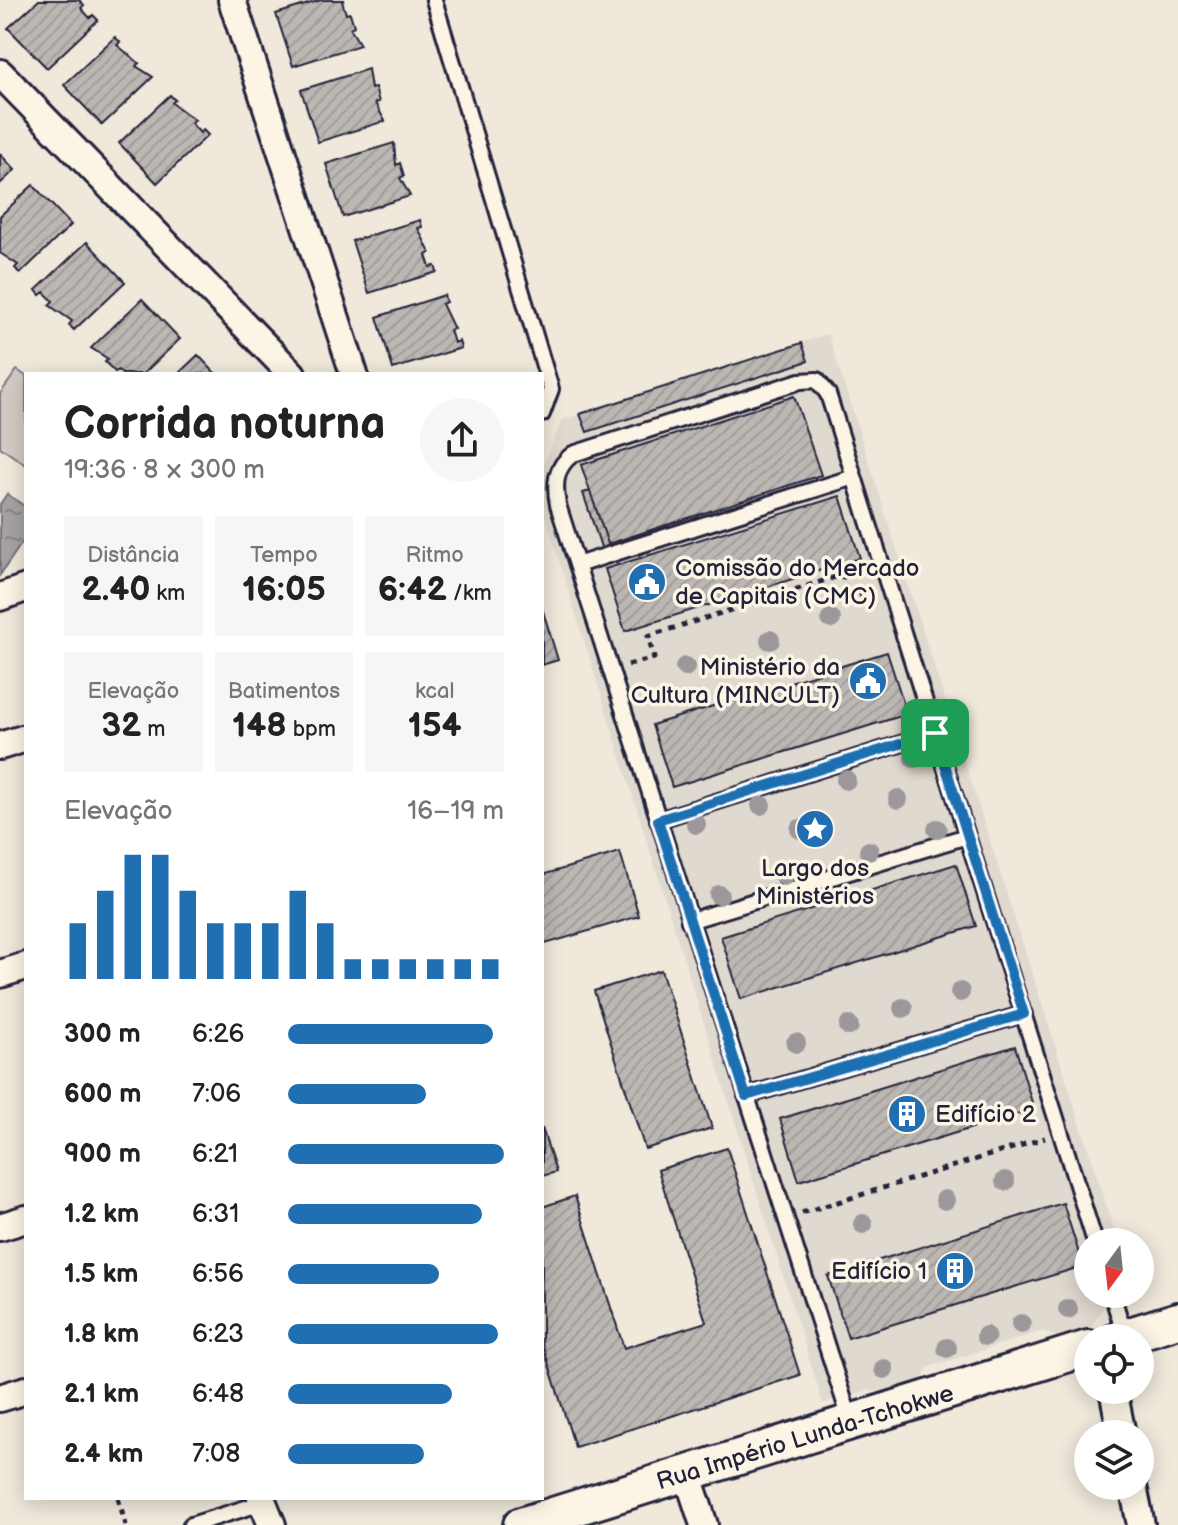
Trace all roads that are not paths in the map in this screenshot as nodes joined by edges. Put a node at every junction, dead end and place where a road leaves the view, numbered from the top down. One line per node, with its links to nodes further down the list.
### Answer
1 (232, 0): 4 (street)
2 (434, 0): 8 (lane)
3 (0, 73): 5 (street)
4 (344, 344): 6 (street); 7 (street)
5 (290, 372)
6 (342, 372)
7 (353, 372)
8 (544, 408)
9 (854, 477): 10 (lane); 10 (lane); 13 (lane)
10 (577, 565): 14 (lane)
11 (24, 589): 12 (street)
12 (0, 597)
13 (935, 733): 14 (lane); 15 (lane)
14 (658, 820): 16 (lane)
15 (967, 836): 16 (lane); 19 (lane)
16 (689, 921): 20 (lane)
17 (24, 967): 18 (street)
18 (0, 974)
19 (1024, 1014): 20 (lane); 23 (lane)
20 (746, 1096): 29 (lane)
21 (24, 1220): 22 (street)
22 (0, 1227)
23 (1091, 1228)
24 (1178, 1320): 25 (street)
25 (1154, 1327)
26 (1074, 1352): 29 (street, Rua Império Lunda-Tchokwe)
27 (24, 1391): 28 (street)
28 (0, 1398)
29 (851, 1422): 30 (street, Rua Império Lunda-Tchokwe)
30 (687, 1473): 33 (street, Rua Império Lunda-Tchokwe); 35 (street)
31 (1136, 1500): 36 (street)
32 (265, 1509): 34 (lane)
33 (538, 1516)
34 (191, 1525)
35 (704, 1525)
36 (1141, 1525)

